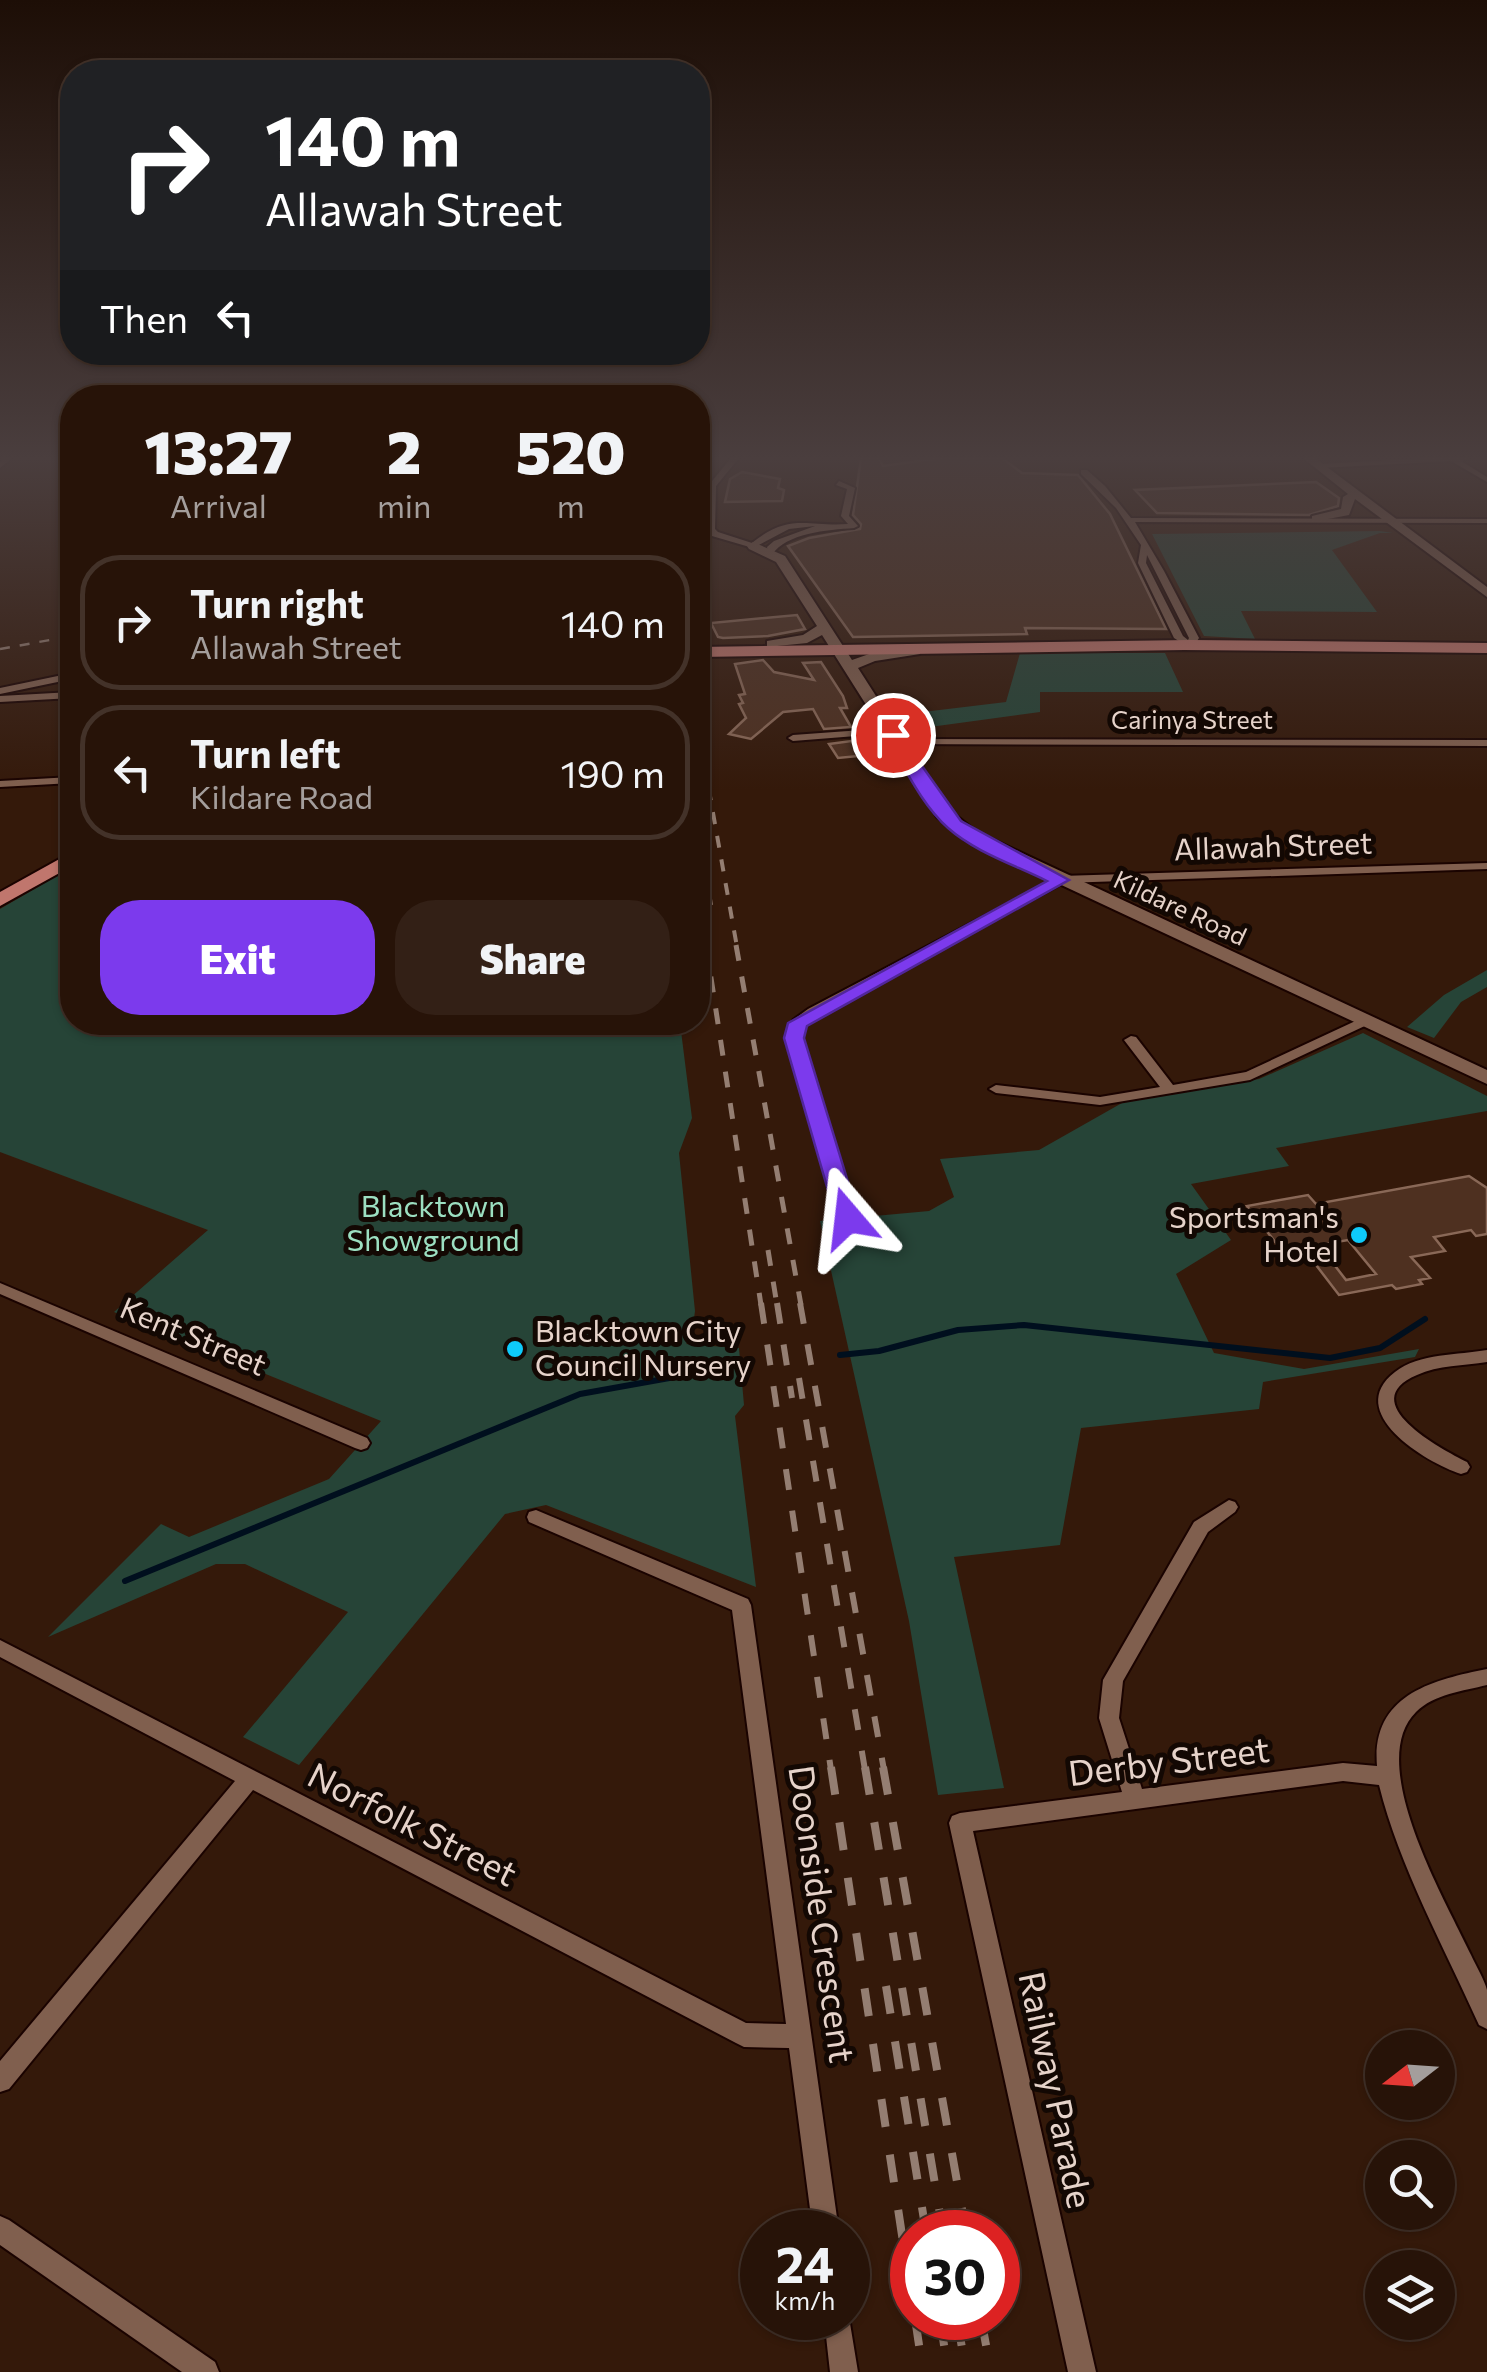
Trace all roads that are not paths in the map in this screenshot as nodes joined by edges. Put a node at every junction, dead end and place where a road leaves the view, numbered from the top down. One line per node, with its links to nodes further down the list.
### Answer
1 (787, 569): 6 (street, Kildare Road)
2 (1145, 569): 7 (street)
3 (1159, 569): 11 (street)
4 (1457, 569): 5 (street)
5 (1483, 587)
6 (825, 627): 10 (street); 14 (street, Kildare Road)
7 (1175, 631): 8 (main road); 11 (street)
8 (1128, 642): 11 (main road); 14 (main road)
9 (710, 644): 10 (main road)
10 (772, 644): 14 (main road)
11 (1190, 645): 12 (main road); 14 (main road)
12 (1487, 648)
13 (710, 652): 14 (main road)
14 (842, 654): 21 (street, Kildare Road)
15 (60, 678): 16 (street)
16 (43, 682): 17 (street); 19 (street)
17 (0, 690)
18 (60, 696): 19 (street)
19 (48, 697): 20 (street)
20 (0, 699)
21 (894, 736): 22 (street, Carinya Street); 23 (street, Carinya Street); 29 (street, Kildare Road)
22 (793, 738)
23 (1487, 743)
24 (60, 781): 25 (street)
25 (0, 784)
26 (60, 851): 30 (main road)
27 (60, 865): 31 (main road)
28 (1487, 866): 29 (street, Allawah Street)
29 (1060, 880): 32 (street, Kildare Road); 37 (street, Allawah Street)
30 (0, 886)
31 (0, 900)
32 (1364, 1021): 34 (street, Kildare Road); 35 (street)
33 (1132, 1040): 35 (street)
34 (1487, 1078)
35 (1168, 1088): 36 (street)
36 (996, 1089)
37 (848, 1218)
38 (0, 1288): 40 (street, Kent Street)
39 (1487, 1356): 41 (street)
40 (361, 1443)
41 (1461, 1467)
42 (1228, 1507): 48 (street)
43 (536, 1517): 51 (street, Doonside Crescent)
44 (0, 1648): 47 (street, Norfolk Street)
45 (1487, 1676): 46 (street)
46 (1386, 1776): 48 (street, Derby Street); 50 (street)
47 (250, 1778): 51 (street, Norfolk Street); 52 (street)
48 (1135, 1799): 49 (street, Derby Street)
49 (960, 1822): 58 (street, Railway Parade)
50 (1487, 2017)
51 (800, 2036): 53 (street, Doonside Crescent)
52 (0, 2080)
53 (823, 2210)
54 (0, 2229): 56 (street)
55 (840, 2340): 57 (street)
56 (204, 2372)
57 (844, 2372)
58 (1082, 2372)

